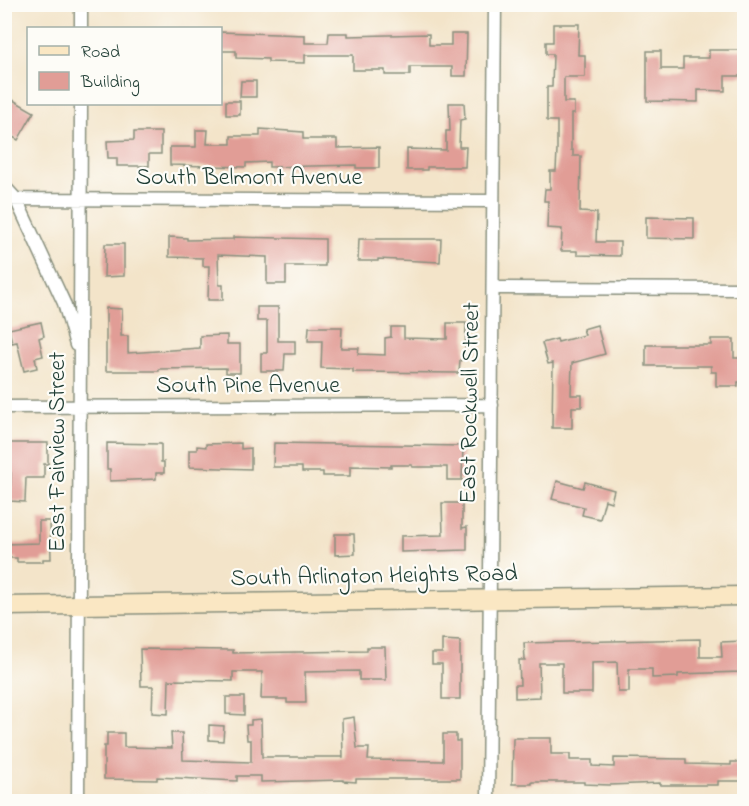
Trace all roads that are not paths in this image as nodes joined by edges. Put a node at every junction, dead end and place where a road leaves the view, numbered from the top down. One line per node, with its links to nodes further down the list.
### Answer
1 (81, 4): 3 (street)
2 (495, 4): 8 (street, East Rockwell Street)
3 (81, 27)
4 (81, 105): 6 (street, East Fairview Street)
5 (4, 186): 7 (street)
6 (80, 198): 7 (street, South Belmont Avenue); 8 (street, South Belmont Avenue); 11 (street, East Fairview Street)
7 (10, 199): 11 (street)
8 (493, 201): 9 (street, East Rockwell Street)
9 (493, 288): 10 (street); 12 (street, East Rockwell Street)
10 (744, 289)
11 (80, 360): 14 (street, East Fairview Street)
12 (492, 405): 14 (street, South Pine Avenue); 16 (street, East Rockwell Street)
13 (4, 407): 14 (street, South Pine Avenue)
14 (80, 407): 17 (street, East Fairview Street)
15 (744, 596): 16 (main road, South Arlington Heights Road)
16 (490, 599): 17 (main road, South Arlington Heights Road); 20 (street, East Rockwell Street)
17 (79, 605): 18 (main road, South Arlington Heights Road); 19 (street, East Fairview Street)
18 (4, 606)
19 (78, 801)
20 (488, 801)

